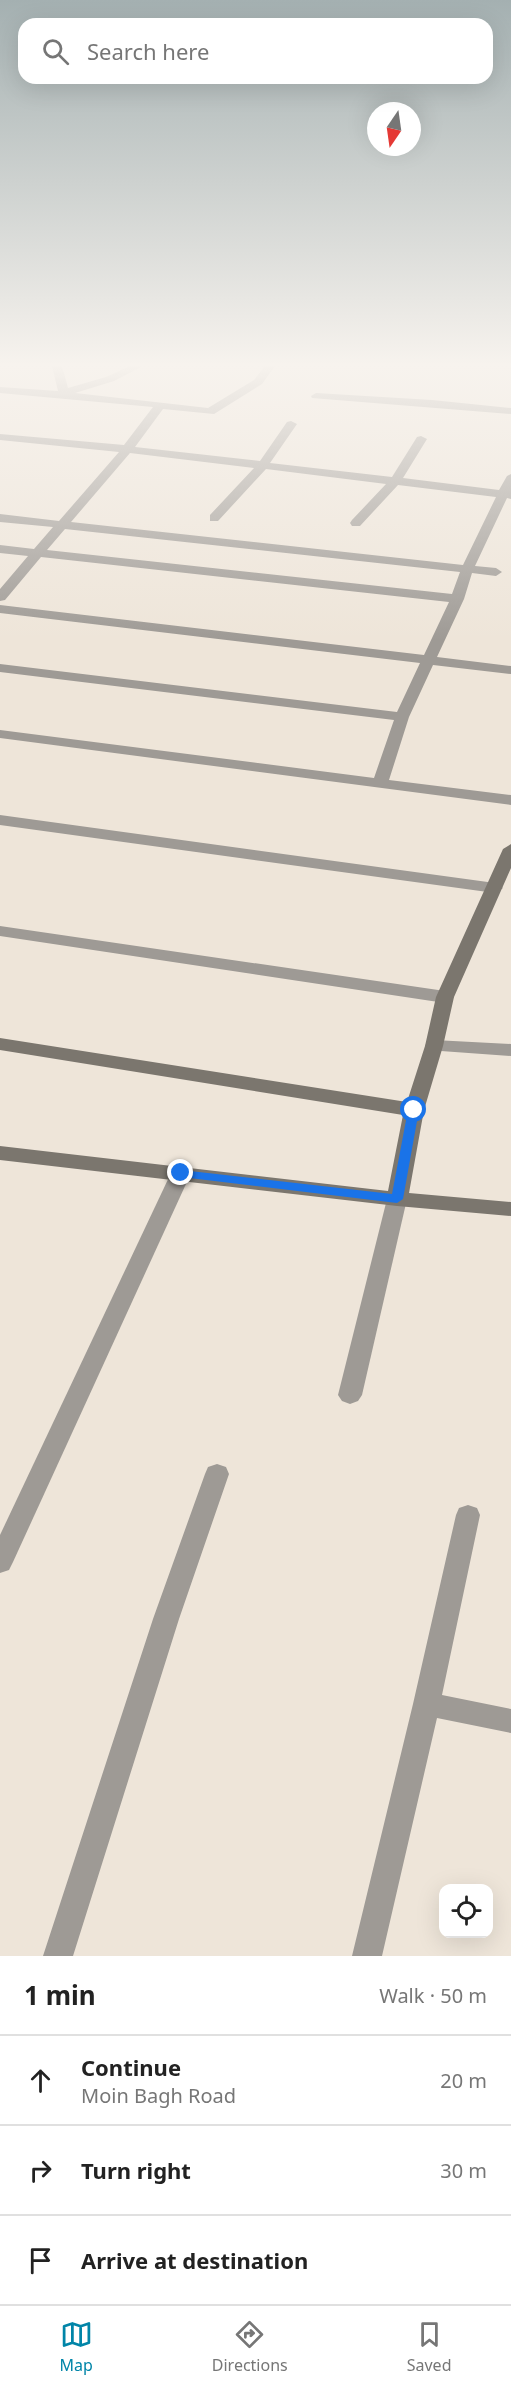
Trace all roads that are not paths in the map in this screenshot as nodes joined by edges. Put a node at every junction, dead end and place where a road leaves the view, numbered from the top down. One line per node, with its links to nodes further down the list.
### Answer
1 (120, 457): 12 (street)
2 (197, 457): 5 (street)
3 (268, 457): 5 (street)
4 (410, 457): 7 (street)
5 (263, 465): 7 (street); 10 (street)
6 (511, 478): 8 (street)
7 (396, 480): 8 (street); 11 (street)
8 (507, 494): 15 (street)
9 (0, 518): 12 (street)
10 (214, 518)
11 (356, 523)
12 (61, 525): 14 (street); 15 (street)
13 (0, 549): 14 (street)
14 (37, 553): 17 (street); 18 (street)
15 (467, 569): 16 (street); 18 (street)
16 (496, 572)
17 (0, 597)
18 (457, 599): 20 (street)
19 (0, 609): 20 (street)
20 (427, 660): 22 (street); 23 (street)
21 (0, 668): 23 (street)
22 (511, 670)
23 (402, 717): 25 (street)
24 (0, 734): 25 (street)
25 (381, 782): 26 (street)
26 (511, 800)
27 (0, 820): 29 (street)
28 (511, 849): 29 (street)
29 (495, 888): 31 (street)
30 (0, 931): 31 (street)
31 (445, 997): 33 (street)
32 (0, 1044): 35 (street)
33 (434, 1046): 34 (street); 35 (street)
34 (511, 1050)
35 (414, 1110): 38 (street)
36 (0, 1153): 37 (street)
37 (181, 1173): 38 (street); 43 (street)
38 (397, 1199): 39 (street); 40 (street)
39 (511, 1209)
40 (350, 1395)
41 (217, 1474): 46 (street)
42 (468, 1515): 44 (street)
43 (0, 1562)
44 (427, 1704): 45 (street); 47 (street)
45 (511, 1720)
46 (58, 1956)
47 (367, 1956)

